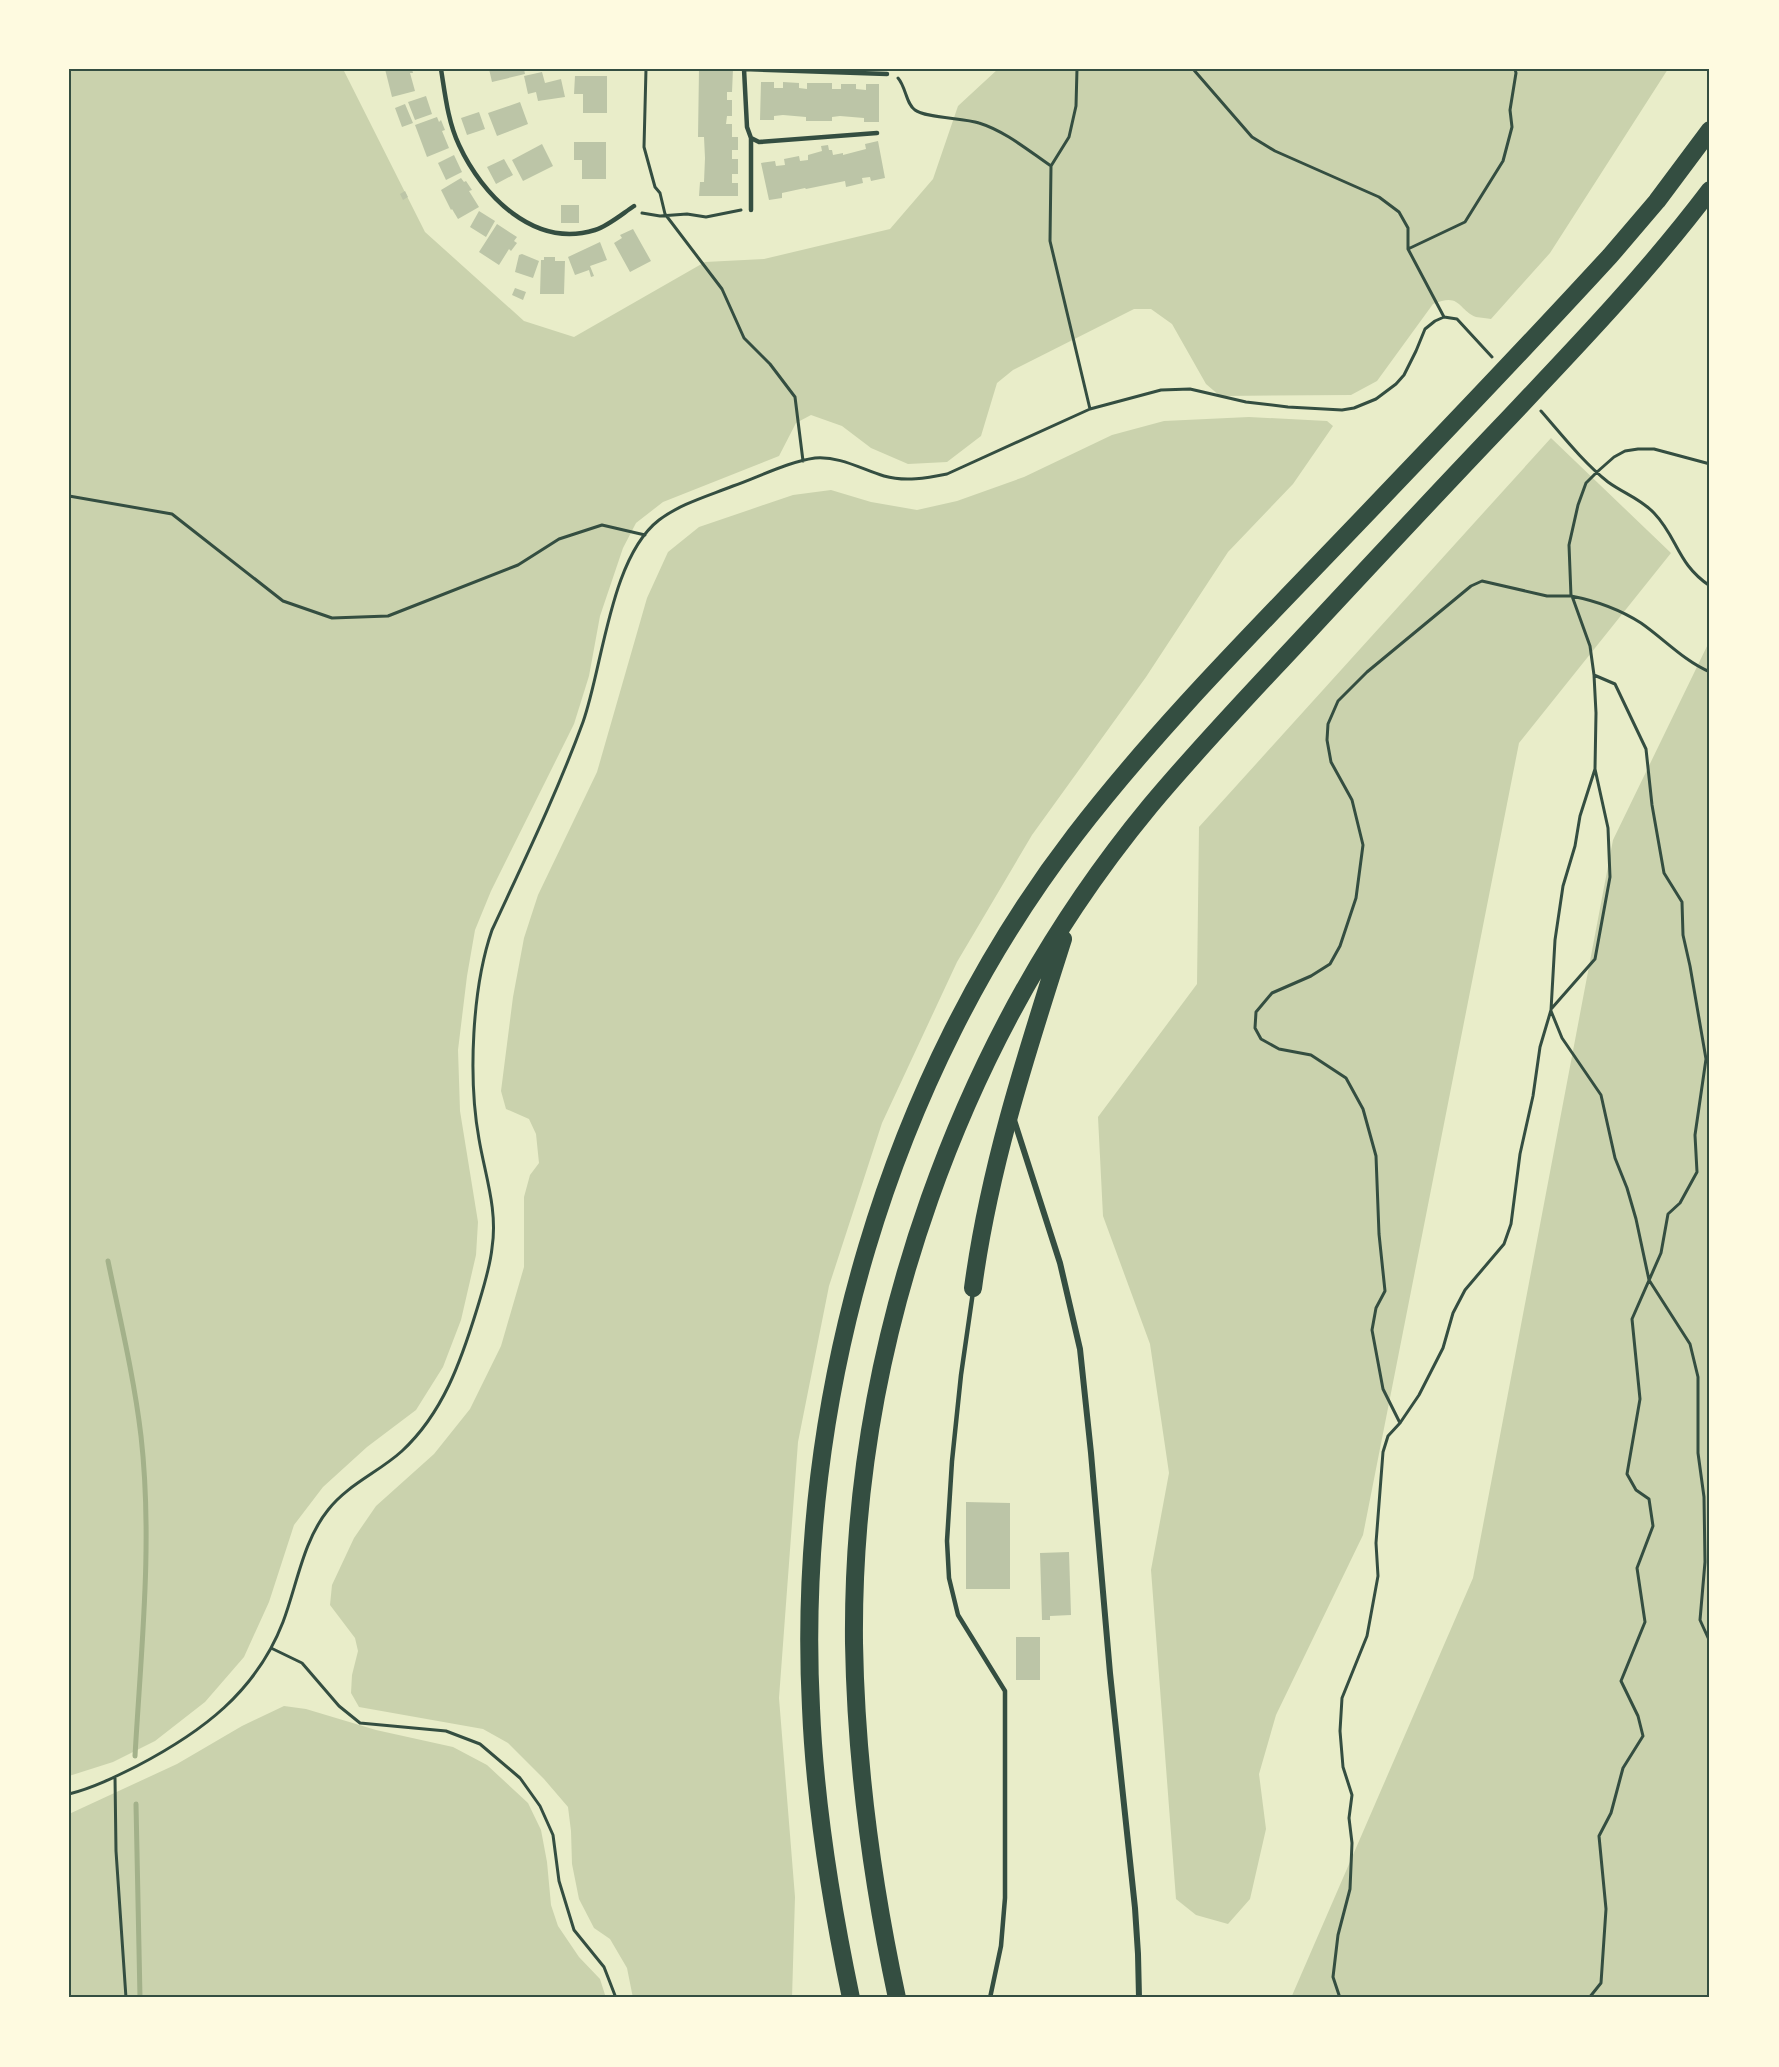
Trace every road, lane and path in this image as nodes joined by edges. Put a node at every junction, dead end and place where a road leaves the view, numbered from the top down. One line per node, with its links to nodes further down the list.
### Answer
1 (441, 69): 12 (lane)
2 (646, 69): 14 (path)
3 (1077, 69): 10 (path)
4 (1193, 69): 15 (path)
5 (1515, 69): 15 (path)
6 (887, 74): 9 (lane); 10 (path)
7 (1710, 130): 42 (highway)
8 (877, 133): 9 (lane)
9 (751, 138): 13 (lane)
10 (1051, 166): 18 (path)
11 (1710, 190): 30 (highway)
12 (634, 206): 14 (path)
13 (751, 210): 14 (path)
14 (665, 214): 20 (path)
15 (1408, 249): 16 (path)
16 (1444, 317): 17 (path); 18 (path)
17 (1460, 322)
18 (1090, 409): 20 (path)
19 (1573, 447): 22 (path)
20 (803, 461): 24 (path)
21 (1710, 464): 22 (path)
22 (1597, 472): 25 (path); 26 (path)
23 (69, 496): 24 (path)
24 (645, 535): 37 (path)
25 (1710, 586)
26 (1571, 596): 27 (path); 28 (path); 35 (path)
27 (1710, 672)
28 (1594, 675): 29 (path); 33 (path)
29 (1595, 769): 31 (path); 31 (path)
30 (1070, 917): 32 (highway); 43 (highway)
31 (1551, 1010): 33 (path); 35 (path)
32 (1010, 1107): 34 (highway); 45 (street)
33 (1649, 1280): 36 (path); 47 (path)
34 (973, 1288): 44 (lane)
35 (1400, 1423): 46 (path)
36 (1710, 1642)
37 (271, 1648): 38 (path); 41 (path)
38 (115, 1777): 39 (path); 40 (path)
39 (69, 1794)
40 (126, 1998)
41 (616, 1998)
42 (851, 1998)
43 (897, 1998)
44 (990, 1998)
45 (1139, 1998)
46 (1340, 1998)
47 (1589, 1998)

